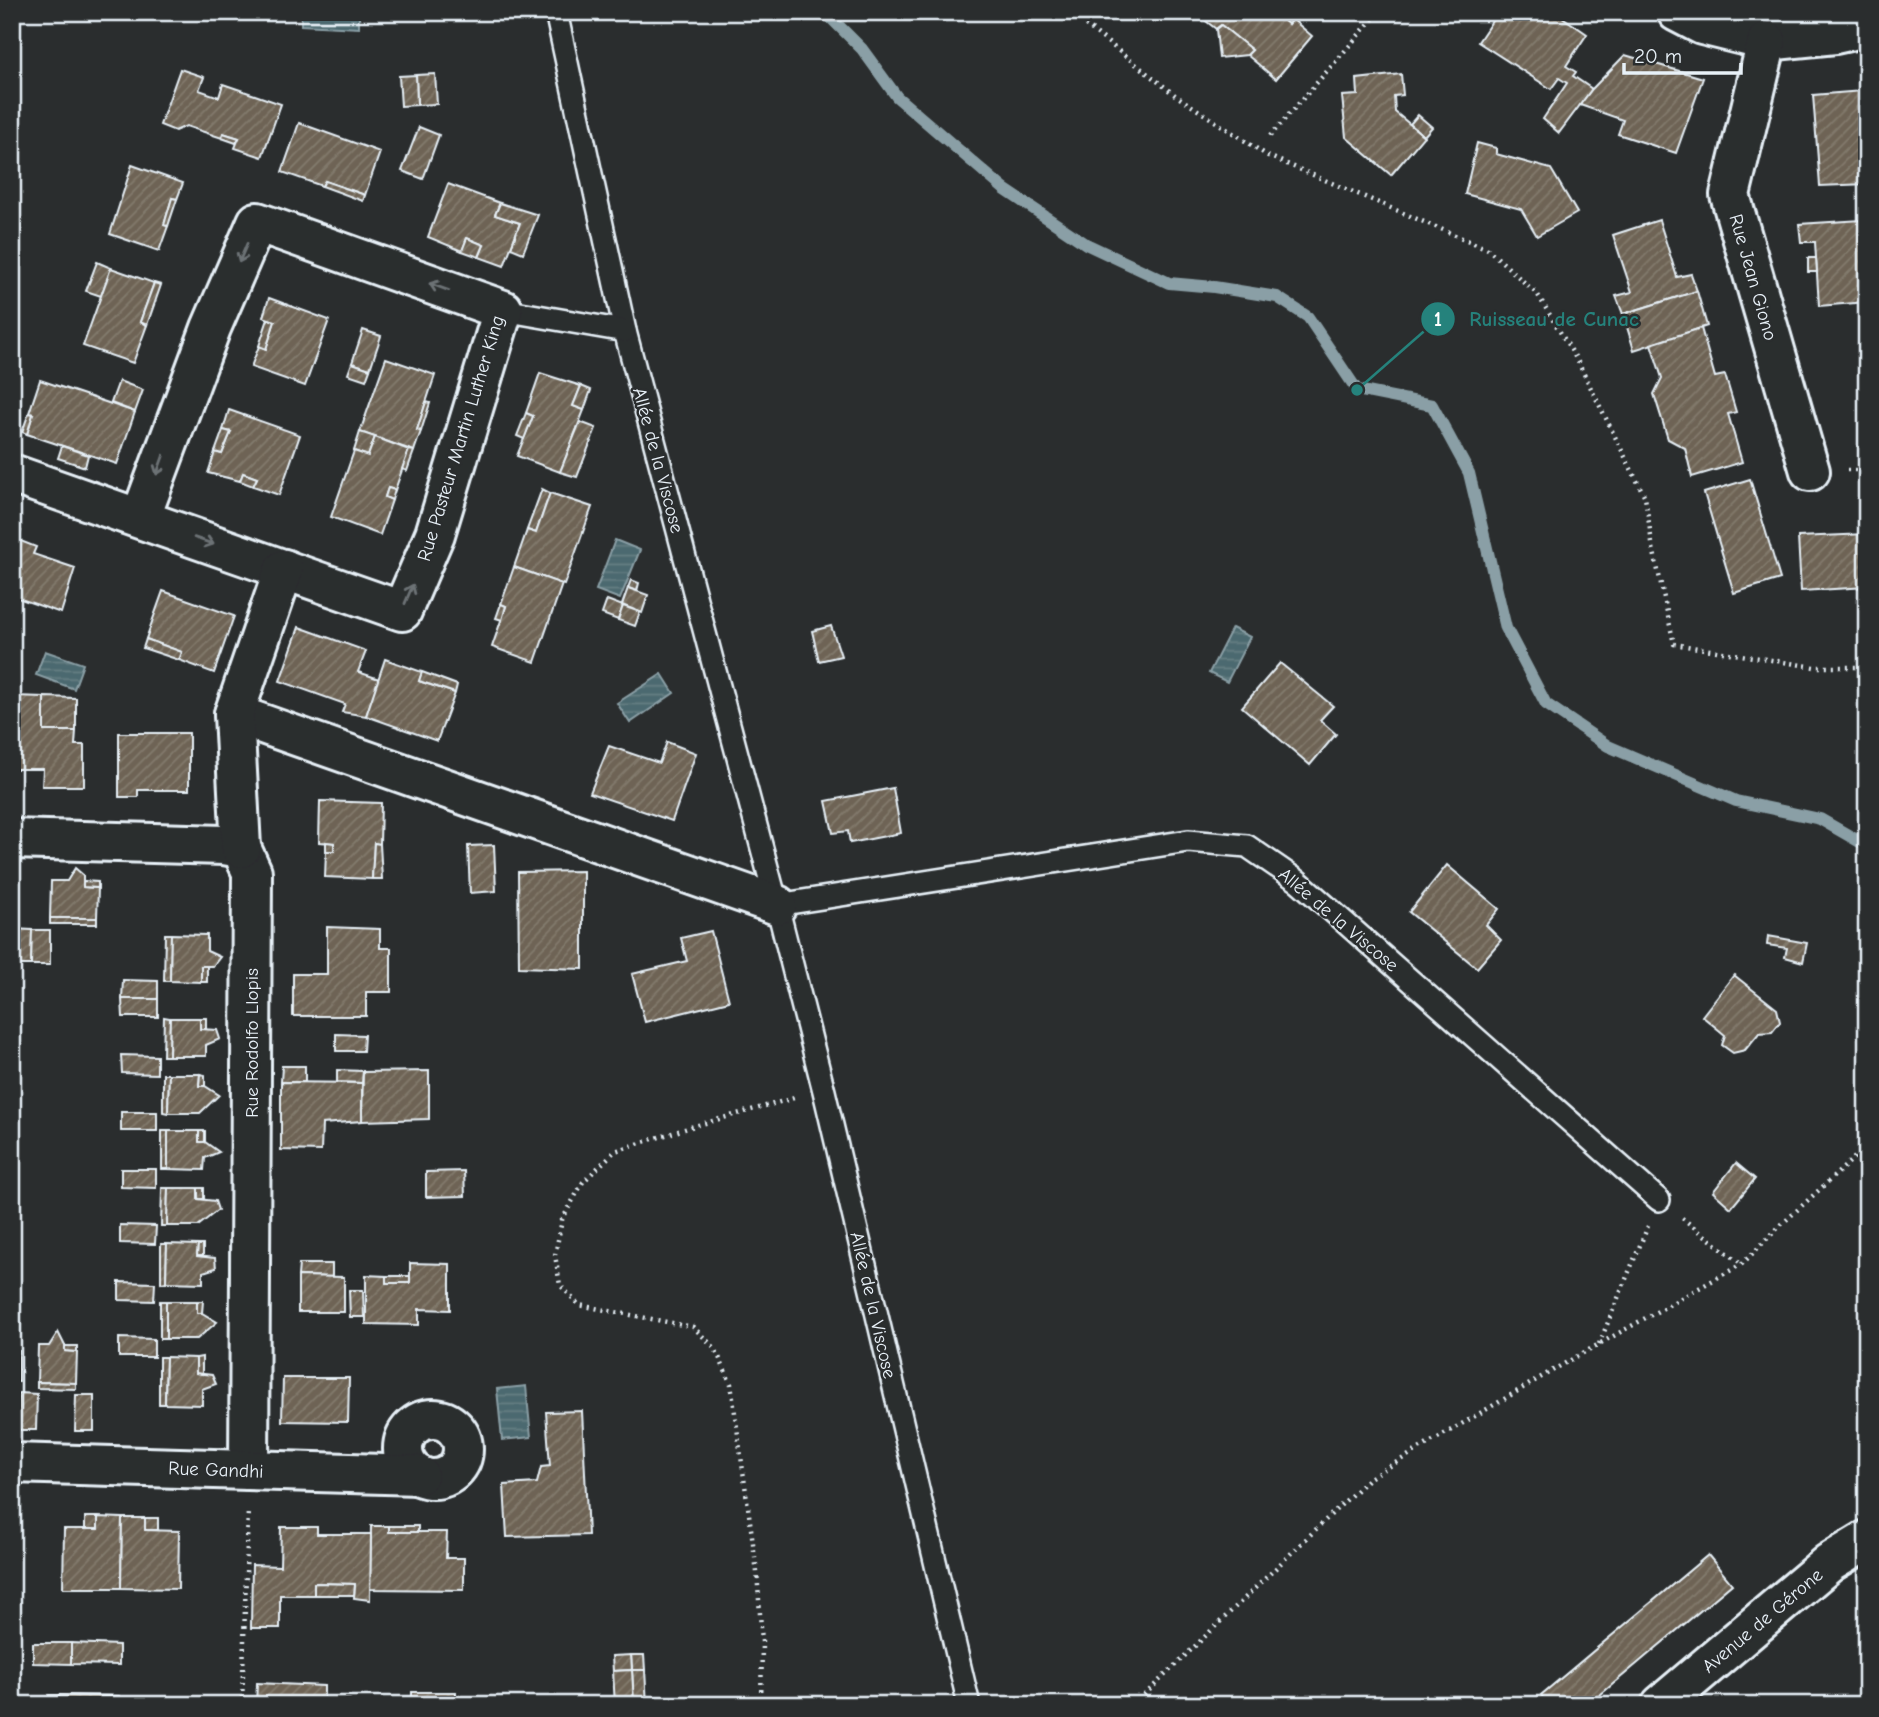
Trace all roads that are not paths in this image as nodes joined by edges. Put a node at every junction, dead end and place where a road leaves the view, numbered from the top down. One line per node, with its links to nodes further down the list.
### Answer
1 (556, 12): 6 (lane, Allée de la Viscose)
2 (1677, 12): 4 (street)
3 (1867, 27): 4 (street)
4 (1768, 41): 7 (street, Rue Jean Giono)
5 (503, 310): 6 (lane); 9 (street, Rue Pasteur Martin Luther King, one-way to 9); 10 (street, Rue Pasteur Martin Luther King, one-way to 5)
6 (625, 331): 14 (lane, Allée de la Viscose)
7 (1810, 471)
8 (12, 474): 9 (street, Rue Pasteur Martin Luther King)
9 (140, 519): 10 (street, Rue Pasteur Martin Luther King, one-way to 10)
10 (284, 569): 11 (street)
11 (234, 713): 13 (street, Rue Rodolfo Llopis); 14 (street)
12 (12, 839): 13 (street)
13 (241, 848): 17 (street, Rue Rodolfo Llopis)
14 (777, 905): 15 (lane, Allée de la Viscose); 20 (lane, Allée de la Viscose)
15 (1659, 1200)
16 (12, 1463): 17 (street, Rue Gandhi)
17 (249, 1470): 18 (street, Rue Gandhi)
18 (419, 1475)
19 (1867, 1540): 21 (street, Avenue de Gérone)
20 (969, 1705)
21 (1661, 1705)

